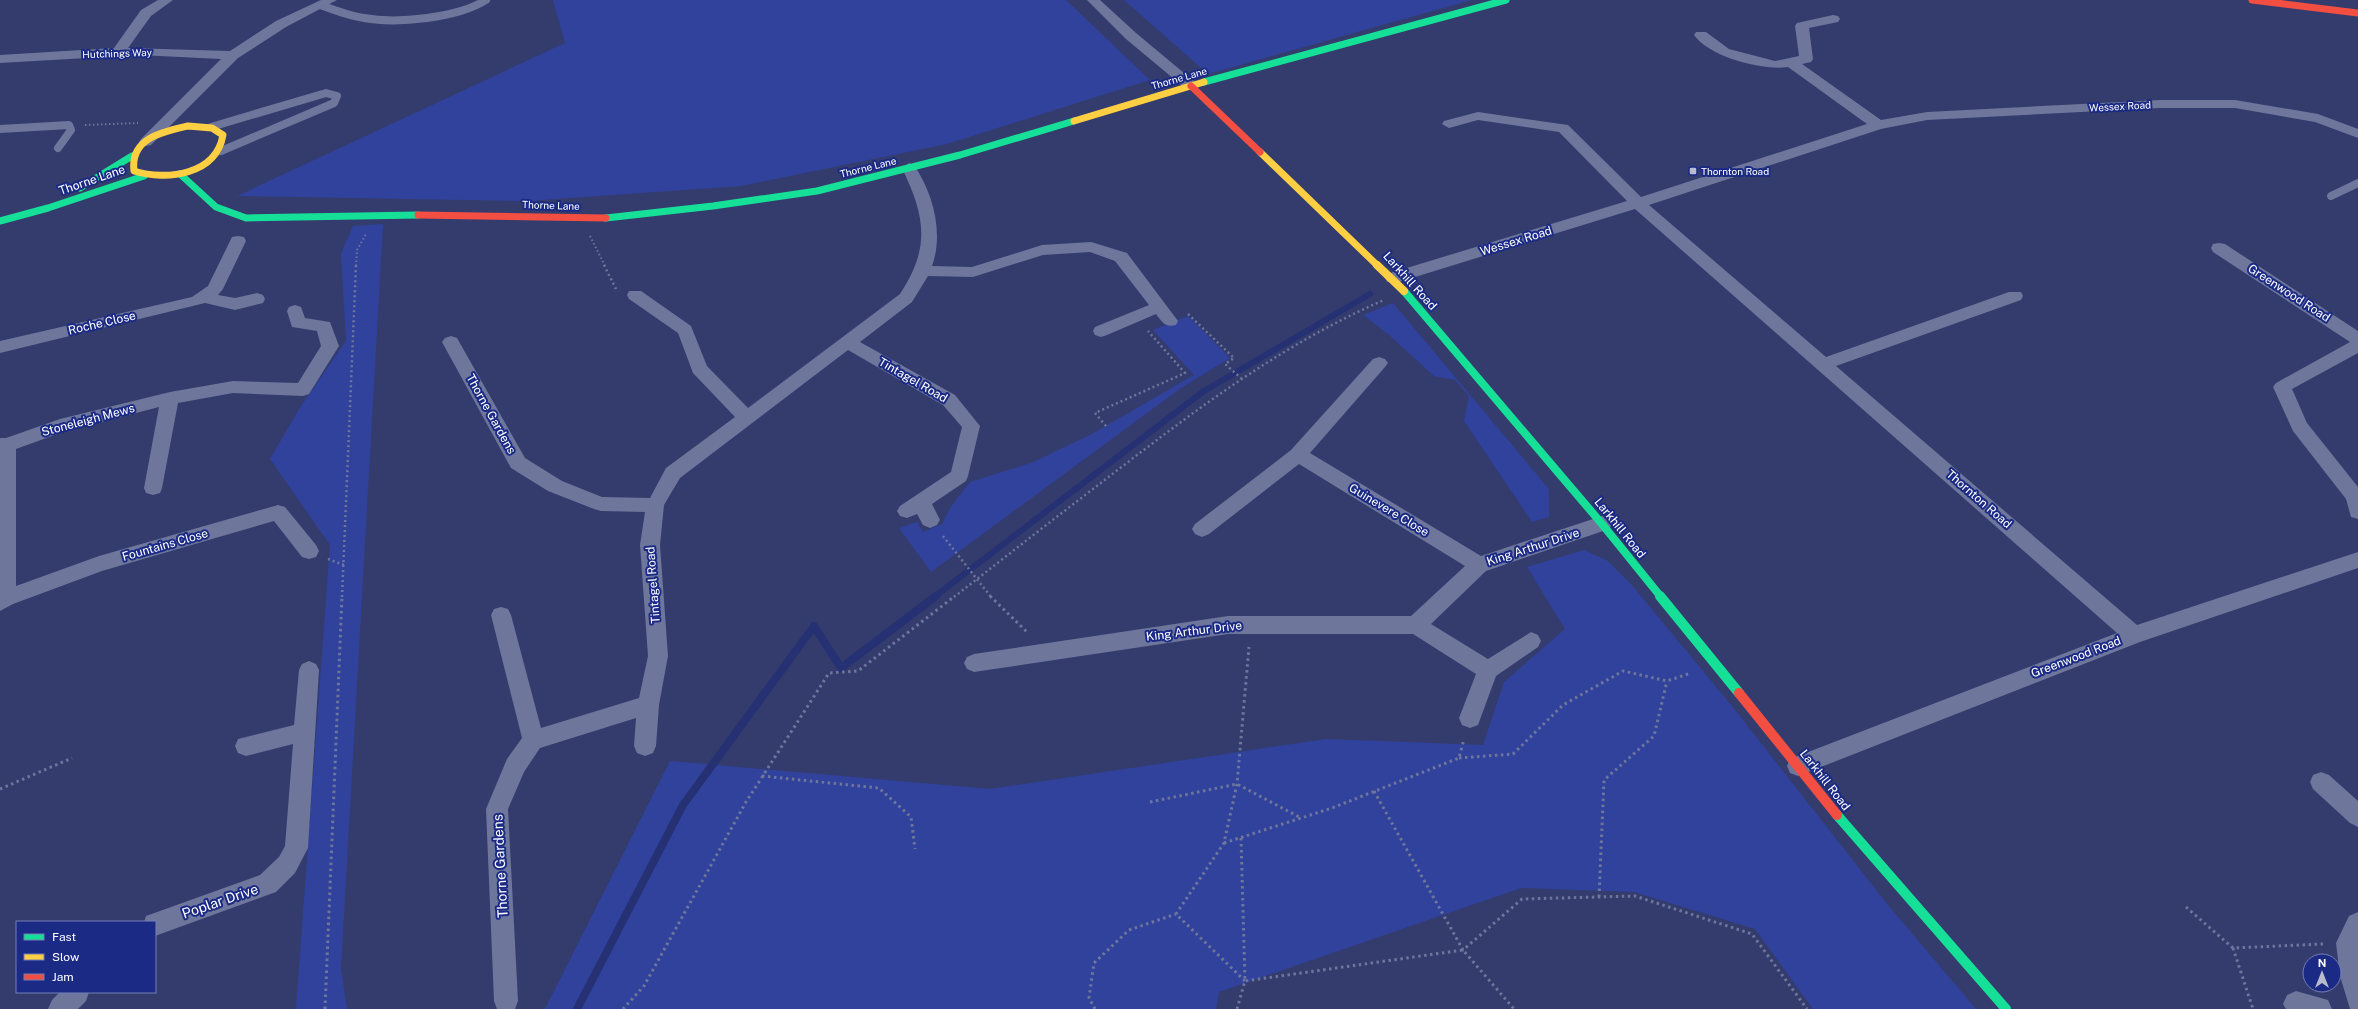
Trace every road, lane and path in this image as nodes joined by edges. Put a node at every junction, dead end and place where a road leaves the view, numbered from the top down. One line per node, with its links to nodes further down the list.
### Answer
1 (166, 0): 10 (street)
2 (486, 0): 6 (lane)
3 (1093, 0): 14 (street)
4 (1506, 0): 14 (street, Thorne Lane)
5 (2252, 0): 7 (street)
6 (326, 2): 11 (street)
7 (2358, 12)
8 (1832, 19): 13 (street)
9 (1701, 35): 13 (street)
10 (118, 52): 11 (street, Hutchings Way); 12 (street, Hutchings Way)
11 (233, 55): 15 (street)
12 (0, 59)
13 (1791, 62): 20 (street)
14 (1191, 86): 29 (street, Thorne Lane); 45 (street, Larkhill Road)
15 (189, 100): 16 (street); 19 (street)
16 (167, 122): 18 (path); 24 (street)
17 (1449, 124): 36 (street)
18 (68, 126): 22 (lane); 25 (lane)
19 (188, 126): 21 (street); 24 (street)
20 (1878, 126): 23 (street, Wessex Road); 36 (street, Wessex Road)
21 (211, 127): 26 (street); 26 (lane)
22 (0, 129)
23 (2358, 134)
24 (146, 142): 27 (street, Thorne Lane)
25 (58, 148)
26 (221, 150): 28 (street, Thorne Lane)
27 (132, 156): 32 (street); 37 (street, Thorne Lane)
28 (212, 159): 30 (street); 31 (street, Thorne Lane)
29 (909, 168): 40 (street, Thorne Lane); 44 (street, Tintagel Road)
30 (211, 170)
31 (180, 174): 32 (street, Thorne Lane); 38 (street, Thorne Lane)
32 (144, 176): 37 (street, Thorne Lane)
33 (2358, 183): 35 (lane)
34 (214, 191): 38 (street)
35 (2331, 196)
36 (1638, 203): 45 (street, Wessex Road); 62 (street, Thornton Road)
37 (48, 208): 41 (street, Thorne Lane)
38 (216, 208): 39 (street, Thorne Lane)
39 (376, 215): 40 (street, Thorne Lane); 125 (path)
40 (581, 217): 47 (path)
41 (0, 221)
42 (238, 241): 49 (street, Roche Close)
43 (2219, 248): 56 (street, Greenwood Road)
44 (923, 271): 51 (street); 58 (street, Tintagel Road)
45 (1394, 278): 46 (street, Larkhill Road)
46 (1405, 292): 63 (path); 73 (street, Larkhill Road)
47 (635, 295): 65 (street)
48 (2015, 296): 62 (street)
49 (202, 297): 50 (street); 60 (street, Roche Close)
50 (257, 299)
51 (1158, 307): 53 (street); 55 (street)
52 (295, 311): 64 (street, Stoneleigh Mews)
53 (1170, 321): 63 (path)
54 (1147, 330): 66 (path)
55 (1102, 331)
56 (2358, 339)
57 (451, 342): 70 (street, Thorne Gardens)
58 (847, 342): 65 (street, Tintagel Road); 72 (street, Tintagel Road)
59 (2358, 346): 71 (street)
60 (0, 347)
61 (1379, 363): 68 (street)
62 (1824, 364): 84 (street, Thornton Road)
63 (1242, 379): 79 (path)
64 (170, 398): 67 (street, Stoneleigh Mews); 69 (street)
65 (747, 418): 70 (street, Tintagel Road)
66 (1106, 426)
67 (3, 445): 75 (street)
68 (1298, 455): 74 (street); 78 (street, Guinevere Close)
69 (153, 488)
70 (655, 505): 92 (street, Tintagel Road)
71 (2358, 512)
72 (930, 520): 79 (path)
73 (1602, 524): 78 (street, King Arthur Drive); 100 (street, Larkhill Road)
74 (1202, 529)
75 (4, 532): 80 (street)
76 (309, 552): 80 (street, Fountains Close)
77 (2358, 560): 84 (street, Greenwood Road)
78 (1479, 565): 83 (street, King Arthur Drive)
79 (976, 579): 86 (path); 101 (path)
80 (3, 601)
81 (501, 615): 95 (street)
82 (1252, 624): 83 (street, King Arthur Drive); 86 (street, King Arthur Drive); 103 (path)
83 (1416, 625): 89 (street)
84 (2134, 635): 100 (street, Greenwood Road)
85 (1531, 641): 89 (street)
86 (1048, 653): 87 (street, King Arthur Drive)
87 (974, 663)
88 (309, 670): 94 (street, Poplar Drive)
89 (1488, 670): 93 (street)
90 (1697, 671): 91 (path)
91 (1667, 681): 99 (path); 112 (path)
92 (648, 705): 95 (street); 97 (street, Tintagel Road)
93 (1470, 718): 99 (path)
94 (304, 732): 96 (street); 115 (street, Poplar Drive)
95 (533, 740): 122 (street, Thorne Gardens)
96 (246, 746)
97 (645, 746)
98 (72, 758): 104 (path)
99 (1459, 758): 105 (path)
100 (1798, 766): 131 (street, Larkhill Road)
101 (762, 776): 111 (path); 126 (path)
102 (2321, 782): 107 (street)
103 (1237, 784): 106 (path); 108 (path); 110 (path)
104 (0, 789)
105 (1374, 791): 108 (path); 118 (path)
106 (1150, 802)
107 (2358, 816)
108 (1302, 818): 109 (path)
109 (1241, 838): 110 (path); 119 (path)
110 (1224, 843): 114 (path)
111 (915, 849)
112 (1599, 897): 118 (path); 130 (path)
113 (2186, 907): 117 (path)
114 (1176, 914): 119 (path); 127 (path)
115 (156, 924)
116 (2353, 934): 117 (path); 121 (street)
117 (2232, 948): 132 (path)
118 (1463, 950): 119 (path); 129 (path)
119 (1245, 981): 128 (path)
120 (76, 993): 124 (street)
121 (2358, 1000)
122 (506, 1002)
123 (2296, 1004): 133 (street)
124 (61, 1009)
125 (325, 1009)
126 (623, 1009)
127 (1095, 1009)
128 (1237, 1009)
129 (1514, 1009)
130 (1807, 1009)
131 (2006, 1009)
132 (2253, 1009)
133 (2319, 1009)

